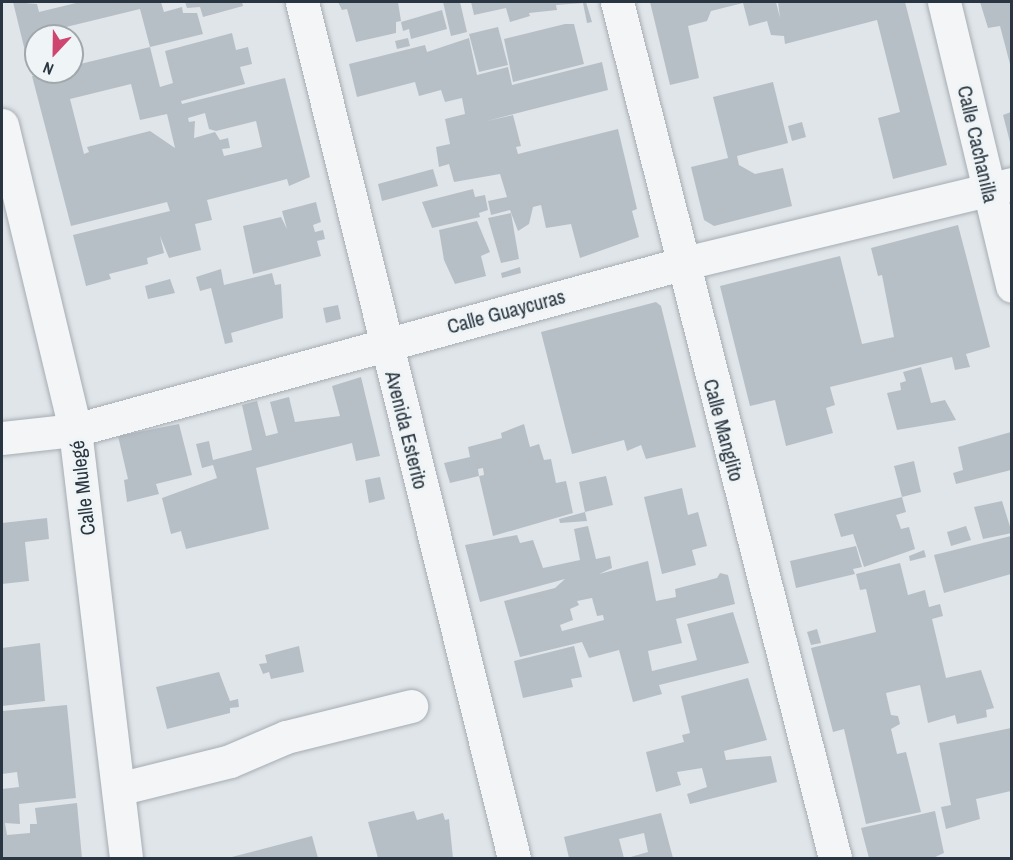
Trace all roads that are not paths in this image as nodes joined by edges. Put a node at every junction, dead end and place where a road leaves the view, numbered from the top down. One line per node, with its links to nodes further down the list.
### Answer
1 (302, 2): 8 (street, Avenida Esterito)
2 (617, 2): 6 (street, Calle Manglito)
3 (944, 2): 5 (street, Calle Cachanilla)
4 (2, 125): 9 (street, Calle Mulegé)
5 (1000, 188): 6 (street, Calle Guaycuras); 7 (street, Calle Cachanilla)
6 (681, 264): 8 (street, Calle Guaycuras); 15 (street, Calle Manglito)
7 (1011, 286)
8 (385, 344): 9 (street, Calle Guaycuras); 14 (street, Avenida Esterito)
9 (75, 430): 10 (street, Calle Guaycuras); 12 (street, Calle Mulegé)
10 (2, 438)
11 (411, 706): 12 (street)
12 (118, 789): 13 (street, Calle Mulegé)
13 (126, 858)
14 (514, 858)
15 (835, 858)

